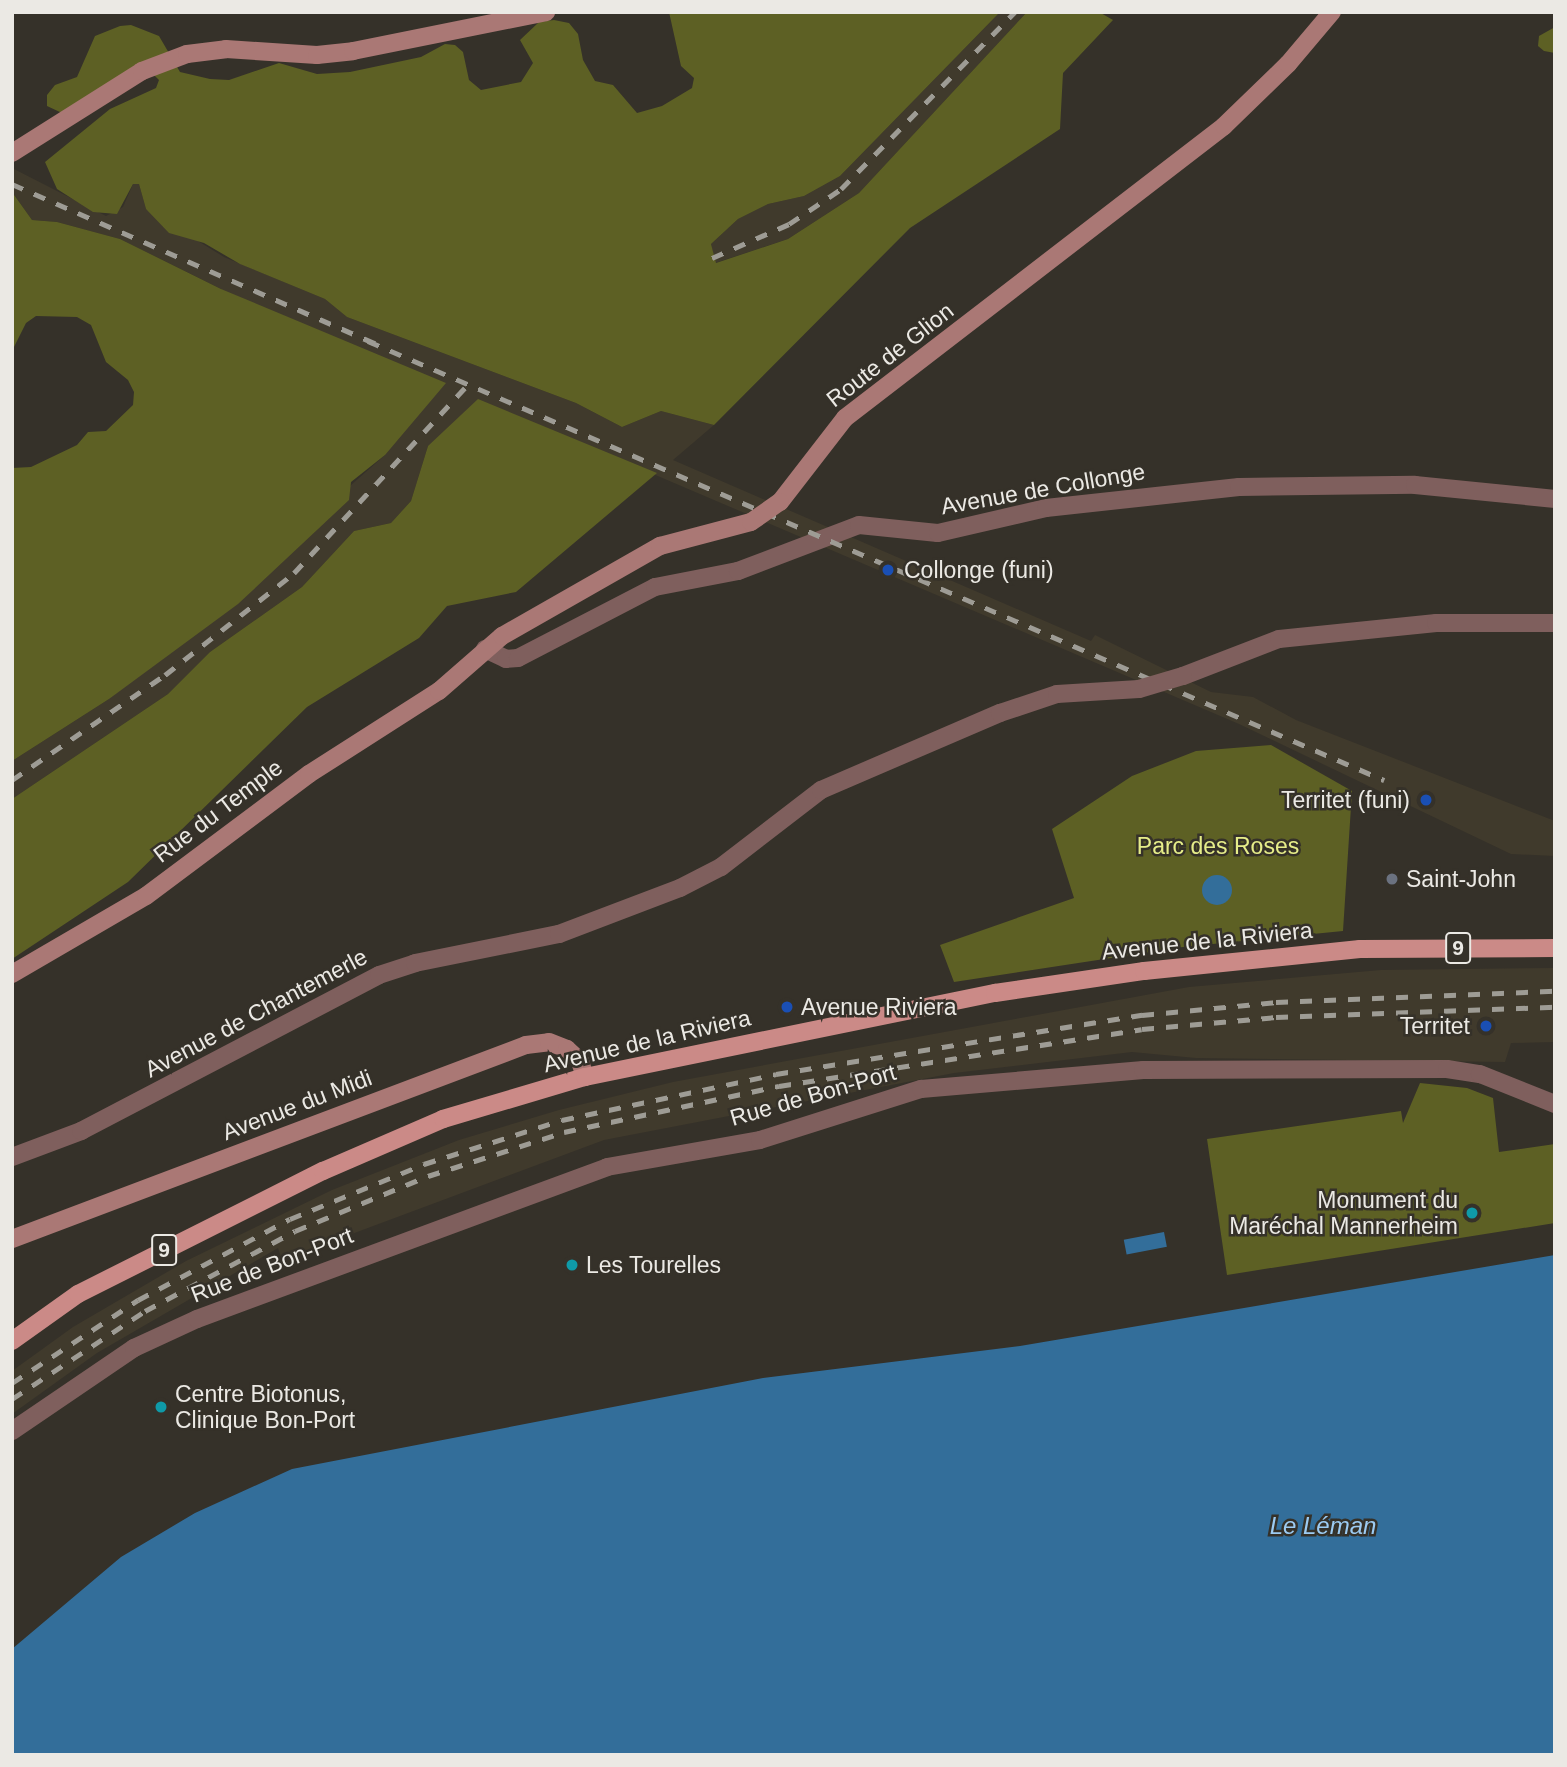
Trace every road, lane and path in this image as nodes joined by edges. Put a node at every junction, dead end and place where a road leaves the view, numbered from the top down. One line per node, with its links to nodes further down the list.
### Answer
1 (546, 12): 3 (street)
2 (1332, 12): 6 (street, Route de Glion, bridge)
3 (12, 153)
4 (1555, 499): 6 (street, Avenue de Collonge)
5 (1555, 623): 12 (street, Avenue de Chantemerle, bridge)
6 (485, 649): 7 (street, Route de Glion)
7 (451, 682): 9 (street, Rue du Temple)
8 (1555, 948): 10 (main road, Avenue de la Riviera / 9)
9 (12, 974)
10 (585, 1077): 13 (street, Avenue du Midi); 14 (main road, Avenue de la Riviera / 9)
11 (1555, 1104): 15 (street, Rue de Bon-Port)
12 (12, 1157)
13 (12, 1239)
14 (12, 1341)
15 (12, 1432)

